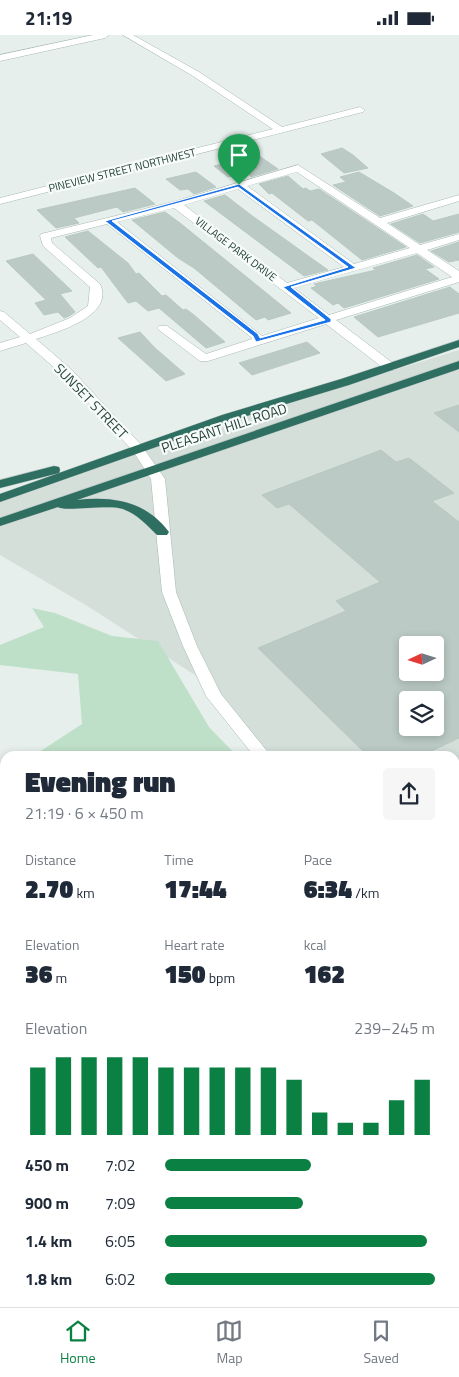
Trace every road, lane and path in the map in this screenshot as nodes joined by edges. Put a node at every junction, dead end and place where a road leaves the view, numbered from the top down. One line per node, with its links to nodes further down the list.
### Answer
1 (105, 35): 3 (street)
2 (127, 35): 5 (street)
3 (0, 58)
4 (360, 110): 5 (street, PINEVIEW STREET NORTHWEST)
5 (281, 130): 8 (street, PINEVIEW STREET NORTHWEST)
6 (239, 185): 9 (street); 11 (street); 14 (street)
7 (459, 198): 11 (street)
8 (0, 201)
9 (176, 204): 10 (street); 16 (street, VILLAGE PARK DRIVE)
10 (108, 221): 20 (street); 21 (street)
11 (378, 222): 13 (street)
12 (459, 237): 13 (street)
13 (418, 249): 14 (street); 15 (street)
14 (353, 268): 16 (street)
15 (459, 277): 18 (street)
16 (286, 287): 18 (street, VILLAGE PARK DRIVE)
17 (0, 314): 20 (street, SUNSET STREET)
18 (329, 320): 21 (street); 25 (street, VILLAGE PARK DRIVE)
19 (163, 328): 21 (street)
20 (27, 339): 23 (street); 26 (street, SUNSET STREET)
21 (258, 341)
22 (459, 343): 25 (highway, PLEASANT HILL ROAD)
23 (0, 347)
24 (459, 365): 27 (highway, PLEASANT HILL ROAD)
25 (390, 367): 26 (highway, PLEASANT HILL ROAD)
26 (138, 449): 27 (street, SUNSET STREET); 28 (highway); 29 (highway, PLEASANT HILL ROAD)
27 (151, 470): 30 (highway, PLEASANT HILL ROAD); 32 (street, SUNSET STREET)
28 (0, 484)
29 (0, 498)
30 (35, 510): 31 (highway, PLEASANT HILL ROAD); 32 (highway)
31 (0, 522)
32 (162, 532): 33 (street, SUNSET STREET)
33 (259, 751)

